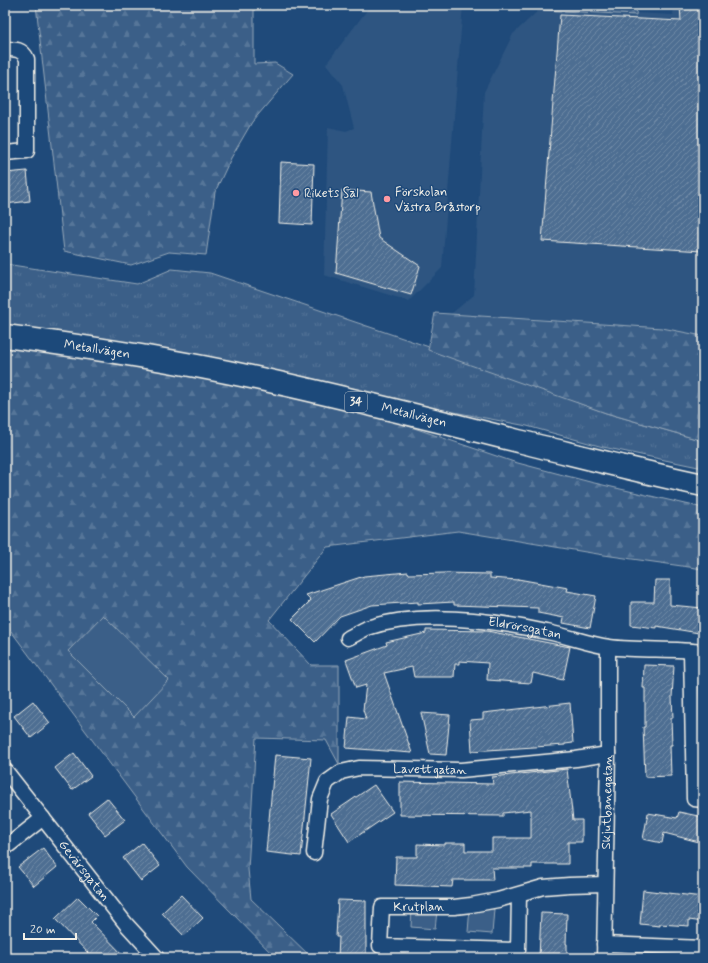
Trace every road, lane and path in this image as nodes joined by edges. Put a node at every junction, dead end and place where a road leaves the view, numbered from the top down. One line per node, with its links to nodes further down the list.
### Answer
1 (5, 49): 2 (street)
2 (5, 153)
3 (5, 336): 4 (main road, Metallvägen / 34)
4 (703, 485)
5 (348, 638): 6 (street, Eldrörsgatan)
6 (608, 647): 7 (street, Eldrörsgatan); 8 (street, Skjutbanegatan)
7 (697, 651): 10 (street)
8 (608, 754): 13 (street, Lavettgatan); 14 (street, Skjutbanegatan)
9 (5, 770): 11 (street, Gevärsgatan)
10 (703, 800)
11 (43, 818): 12 (street); 18 (street, Gevärsgatan)
12 (5, 848)
13 (314, 853)
14 (605, 884): 15 (street, Krutplan); 17 (street, Skjutbanegatan)
15 (519, 895): 15 (street, Krutplan)
16 (703, 948): 17 (street)
17 (604, 951)
18 (157, 958)

